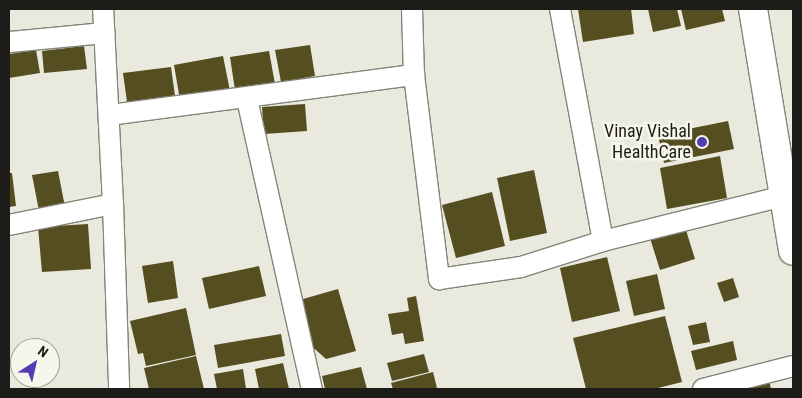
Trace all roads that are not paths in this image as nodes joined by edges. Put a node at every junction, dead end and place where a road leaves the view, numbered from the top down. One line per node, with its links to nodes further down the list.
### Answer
1 (103, 9): 5 (street)
2 (412, 9): 7 (street)
3 (560, 9): 13 (street)
4 (753, 9): 10 (main road)
5 (104, 33): 6 (street); 9 (street)
6 (9, 42)
7 (414, 75): 8 (street); 13 (street)
8 (247, 99): 9 (street); 17 (street)
9 (108, 115): 11 (street)
10 (784, 196): 13 (street); 14 (main road)
11 (113, 204): 12 (street); 16 (street)
12 (9, 225)
13 (603, 240)
14 (793, 252)
15 (793, 366): 18 (street)
16 (120, 389)
17 (312, 389)
18 (702, 389)

